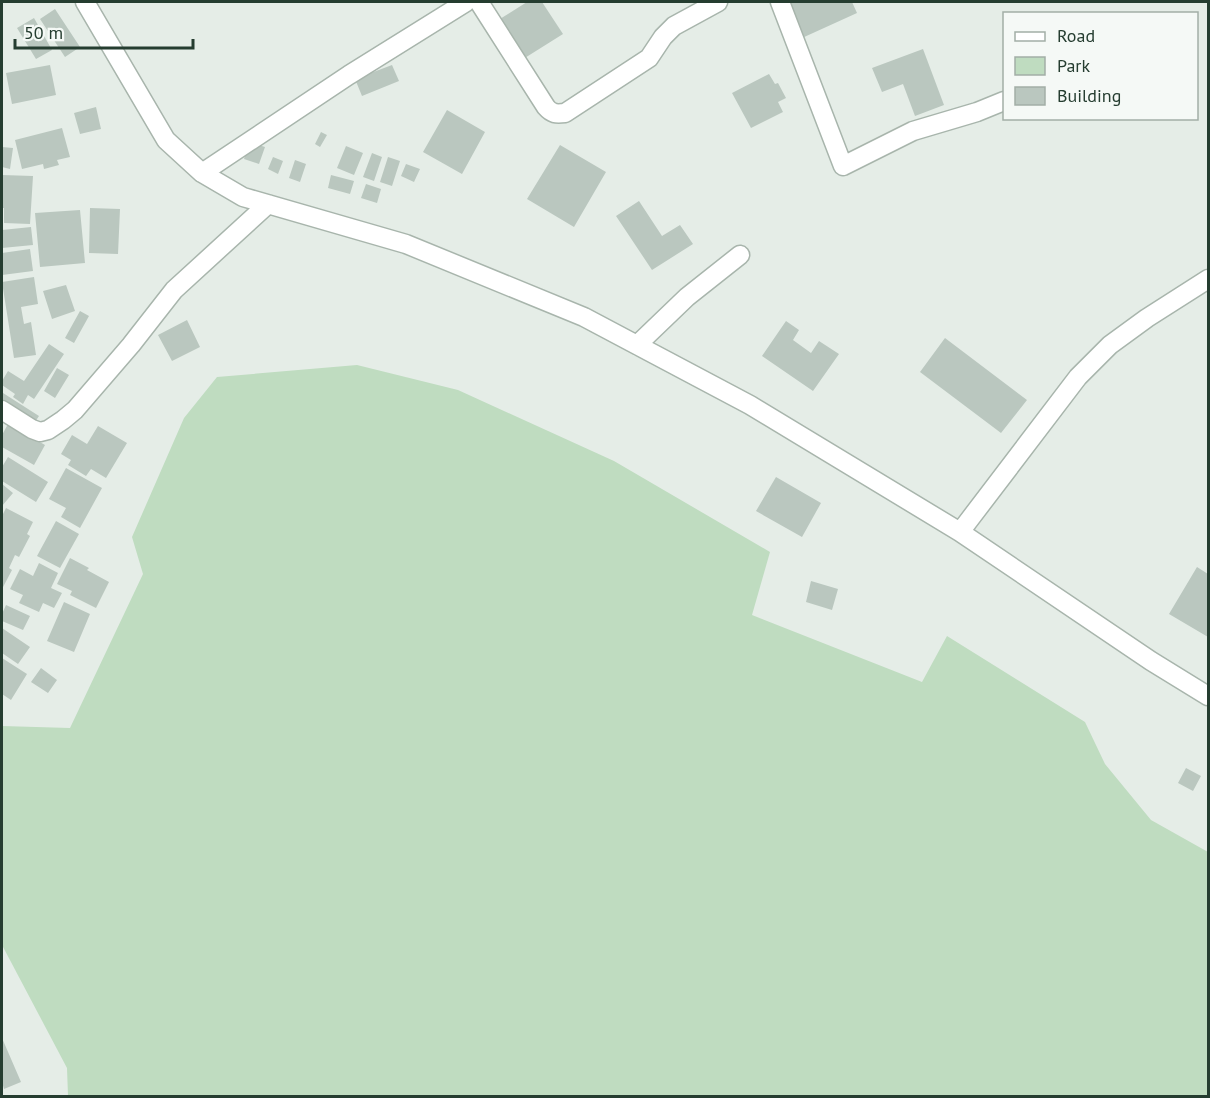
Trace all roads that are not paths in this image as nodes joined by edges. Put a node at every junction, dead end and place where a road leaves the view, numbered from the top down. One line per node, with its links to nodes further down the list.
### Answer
1 (85, 2): 7 (street)
2 (466, 2): 7 (street)
3 (480, 2): 4 (street)
4 (718, 2)
5 (780, 2): 6 (street)
6 (1003, 102)
7 (202, 173): 8 (street)
8 (268, 204): 11 (street); 12 (street)
9 (740, 255): 11 (street)
10 (1209, 279): 13 (street)
11 (637, 345): 13 (street)
12 (2, 410)
13 (960, 532): 14 (street)
14 (1209, 696)

